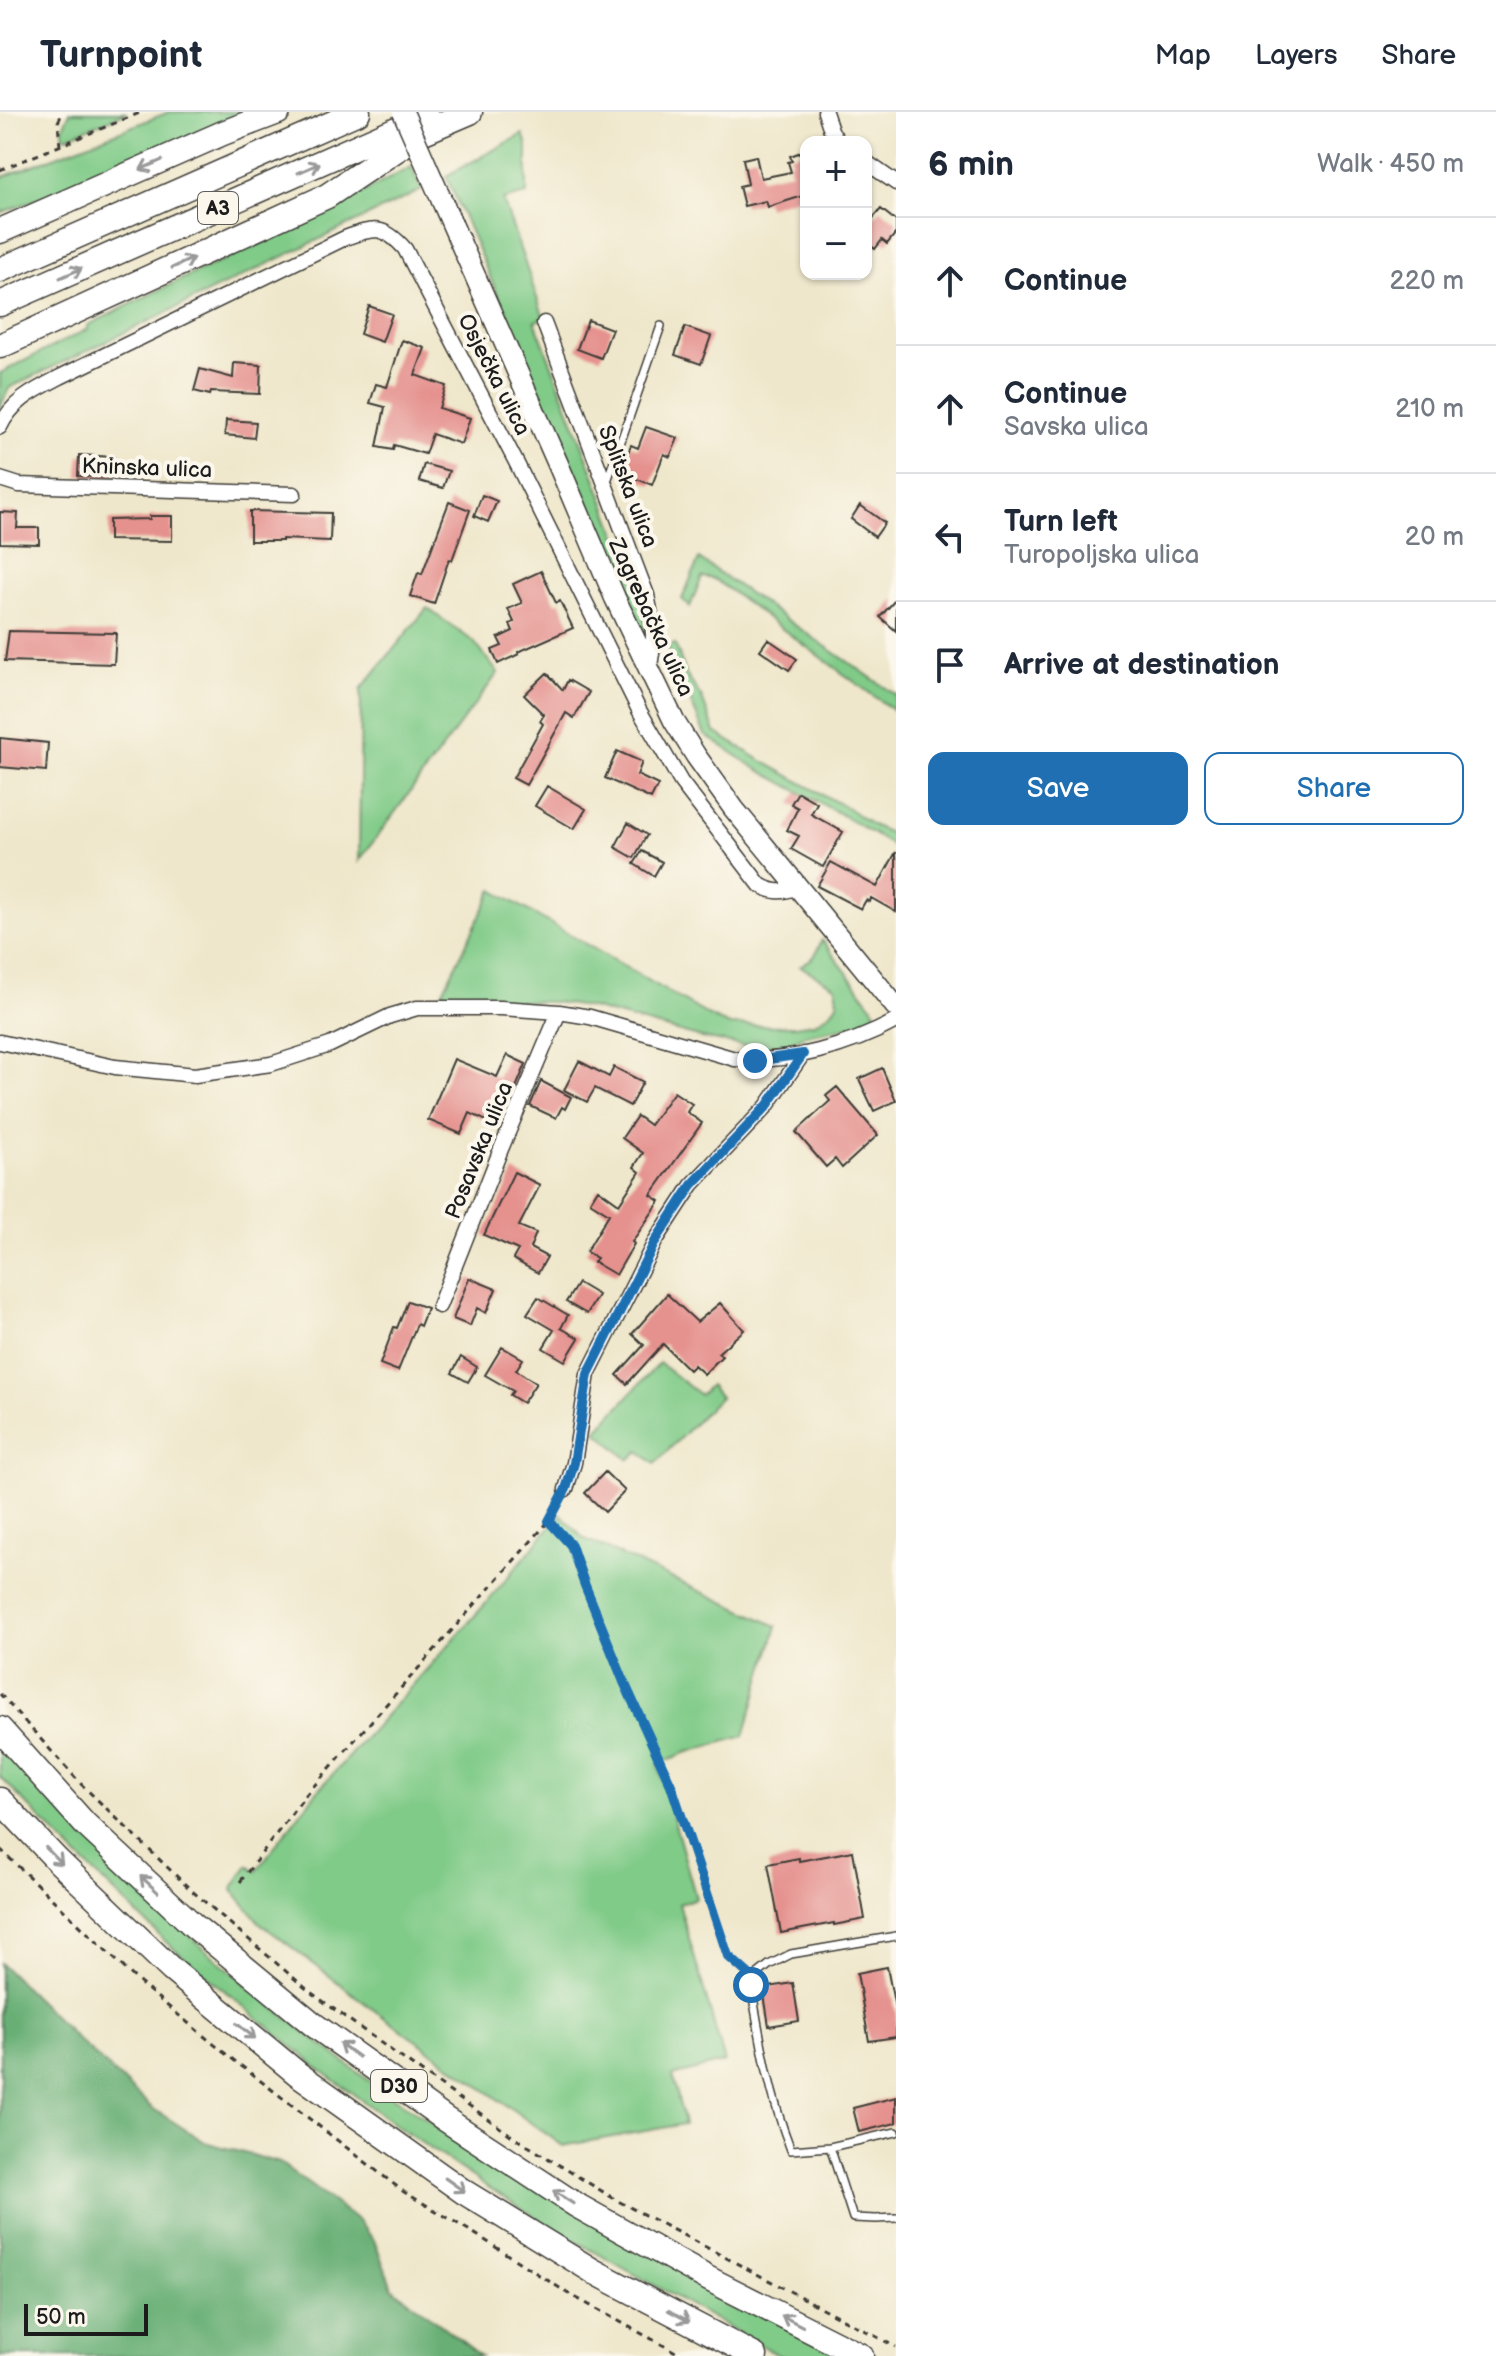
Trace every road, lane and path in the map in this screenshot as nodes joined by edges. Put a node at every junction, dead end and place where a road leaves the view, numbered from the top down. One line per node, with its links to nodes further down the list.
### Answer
1 (63, 112): 10 (path)
2 (142, 112): 10 (path)
3 (278, 112): 14 (highway, one-way to 14)
4 (358, 112): 15 (highway, A3)
5 (403, 112): 24 (street, Zagrebačka ulica, bridge)
6 (436, 112): 16 (highway, A3, one-way to 6)
7 (470, 112): 19 (highway, one-way to 7)
8 (825, 112): 9 (street)
9 (834, 136)
10 (60, 146): 12 (path)
11 (872, 166): 13 (street)
12 (0, 170)
13 (896, 183)
14 (0, 231)
15 (0, 270)
16 (0, 304)
17 (544, 323): 22 (street, Splitska ulica)
18 (661, 326): 22 (lane)
19 (0, 346)
20 (0, 427): 25 (street, Osječka ulica)
21 (0, 479): 23 (street, Kninska ulica)
22 (605, 486): 24 (street, Splitska ulica)
23 (294, 494)
24 (649, 669): 25 (street, Zagrebačka ulica)
25 (797, 887): 26 (street, Zagrebačka ulica)
26 (896, 1007)
27 (559, 1012): 29 (street); 30 (street); 31 (street, Posavska ulica)
28 (896, 1021): 30 (street)
29 (0, 1042)
30 (803, 1054): 32 (street)
31 (439, 1306)
32 (566, 1489): 33 (path)
33 (549, 1521): 37 (path); 39 (path)
34 (0, 1694): 43 (path)
35 (0, 1729): 45 (highway, D30, one-way to 35)
36 (0, 1800): 44 (highway, D30, one-way to 44)
37 (240, 1882)
38 (896, 1936): 39 (lane)
39 (754, 1979): 41 (lane)
40 (896, 2132): 41 (lane)
41 (830, 2147): 42 (lane)
42 (896, 2218)
43 (896, 2347)
44 (755, 2356)
45 (861, 2356)

